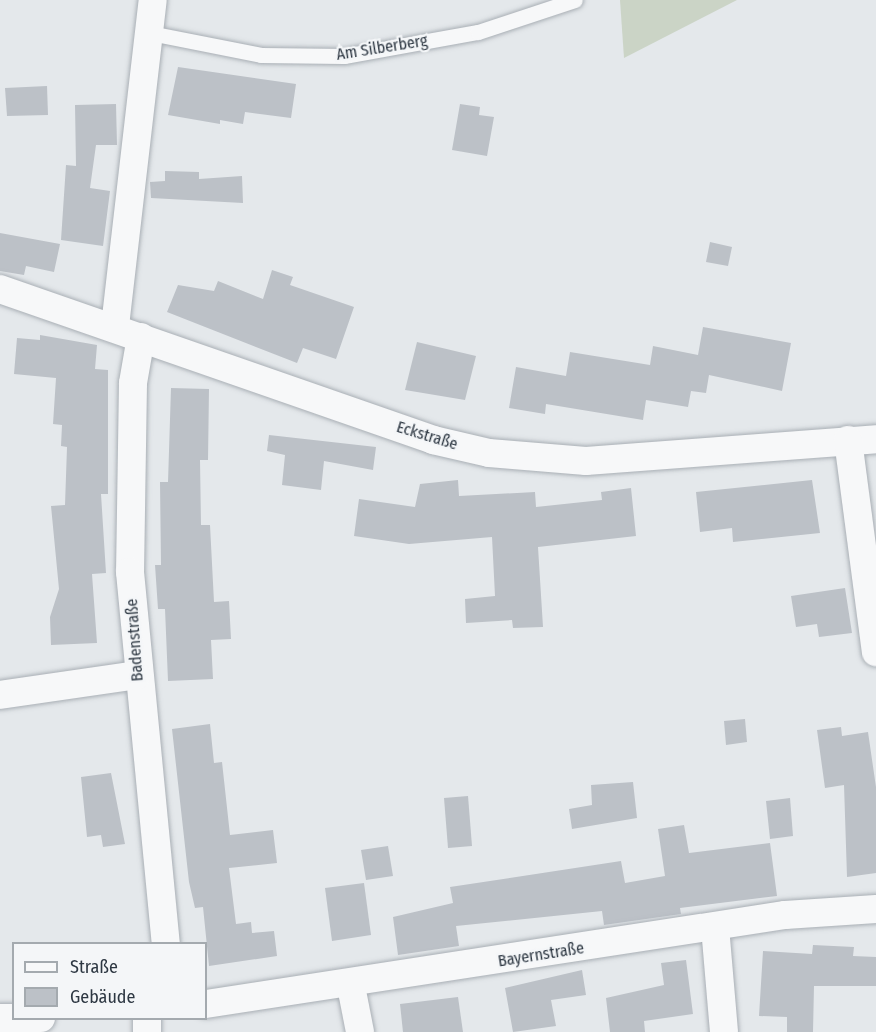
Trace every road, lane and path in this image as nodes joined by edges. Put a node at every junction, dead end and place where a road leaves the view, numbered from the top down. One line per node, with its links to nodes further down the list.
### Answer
1 (153, 0): 3 (street)
2 (575, 0): 3 (lane, Am Silberberg)
3 (150, 33): 5 (street)
4 (0, 289): 5 (street, Eckstraße)
5 (115, 326): 6 (street, Eckstraße)
6 (141, 337): 7 (street, Eckstraße); 9 (street, Badenstraße)
7 (862, 440): 8 (street)
8 (876, 652)
9 (137, 675): 10 (street); 13 (street, Badenstraße)
10 (0, 695)
11 (876, 909): 12 (street, Bayernstraße)
12 (715, 927): 14 (street, Bayernstraße); 17 (street)
13 (166, 942)
14 (351, 986): 15 (street, Bayernstraße); 16 (street)
15 (207, 1004)
16 (360, 1032)
17 (724, 1032)

